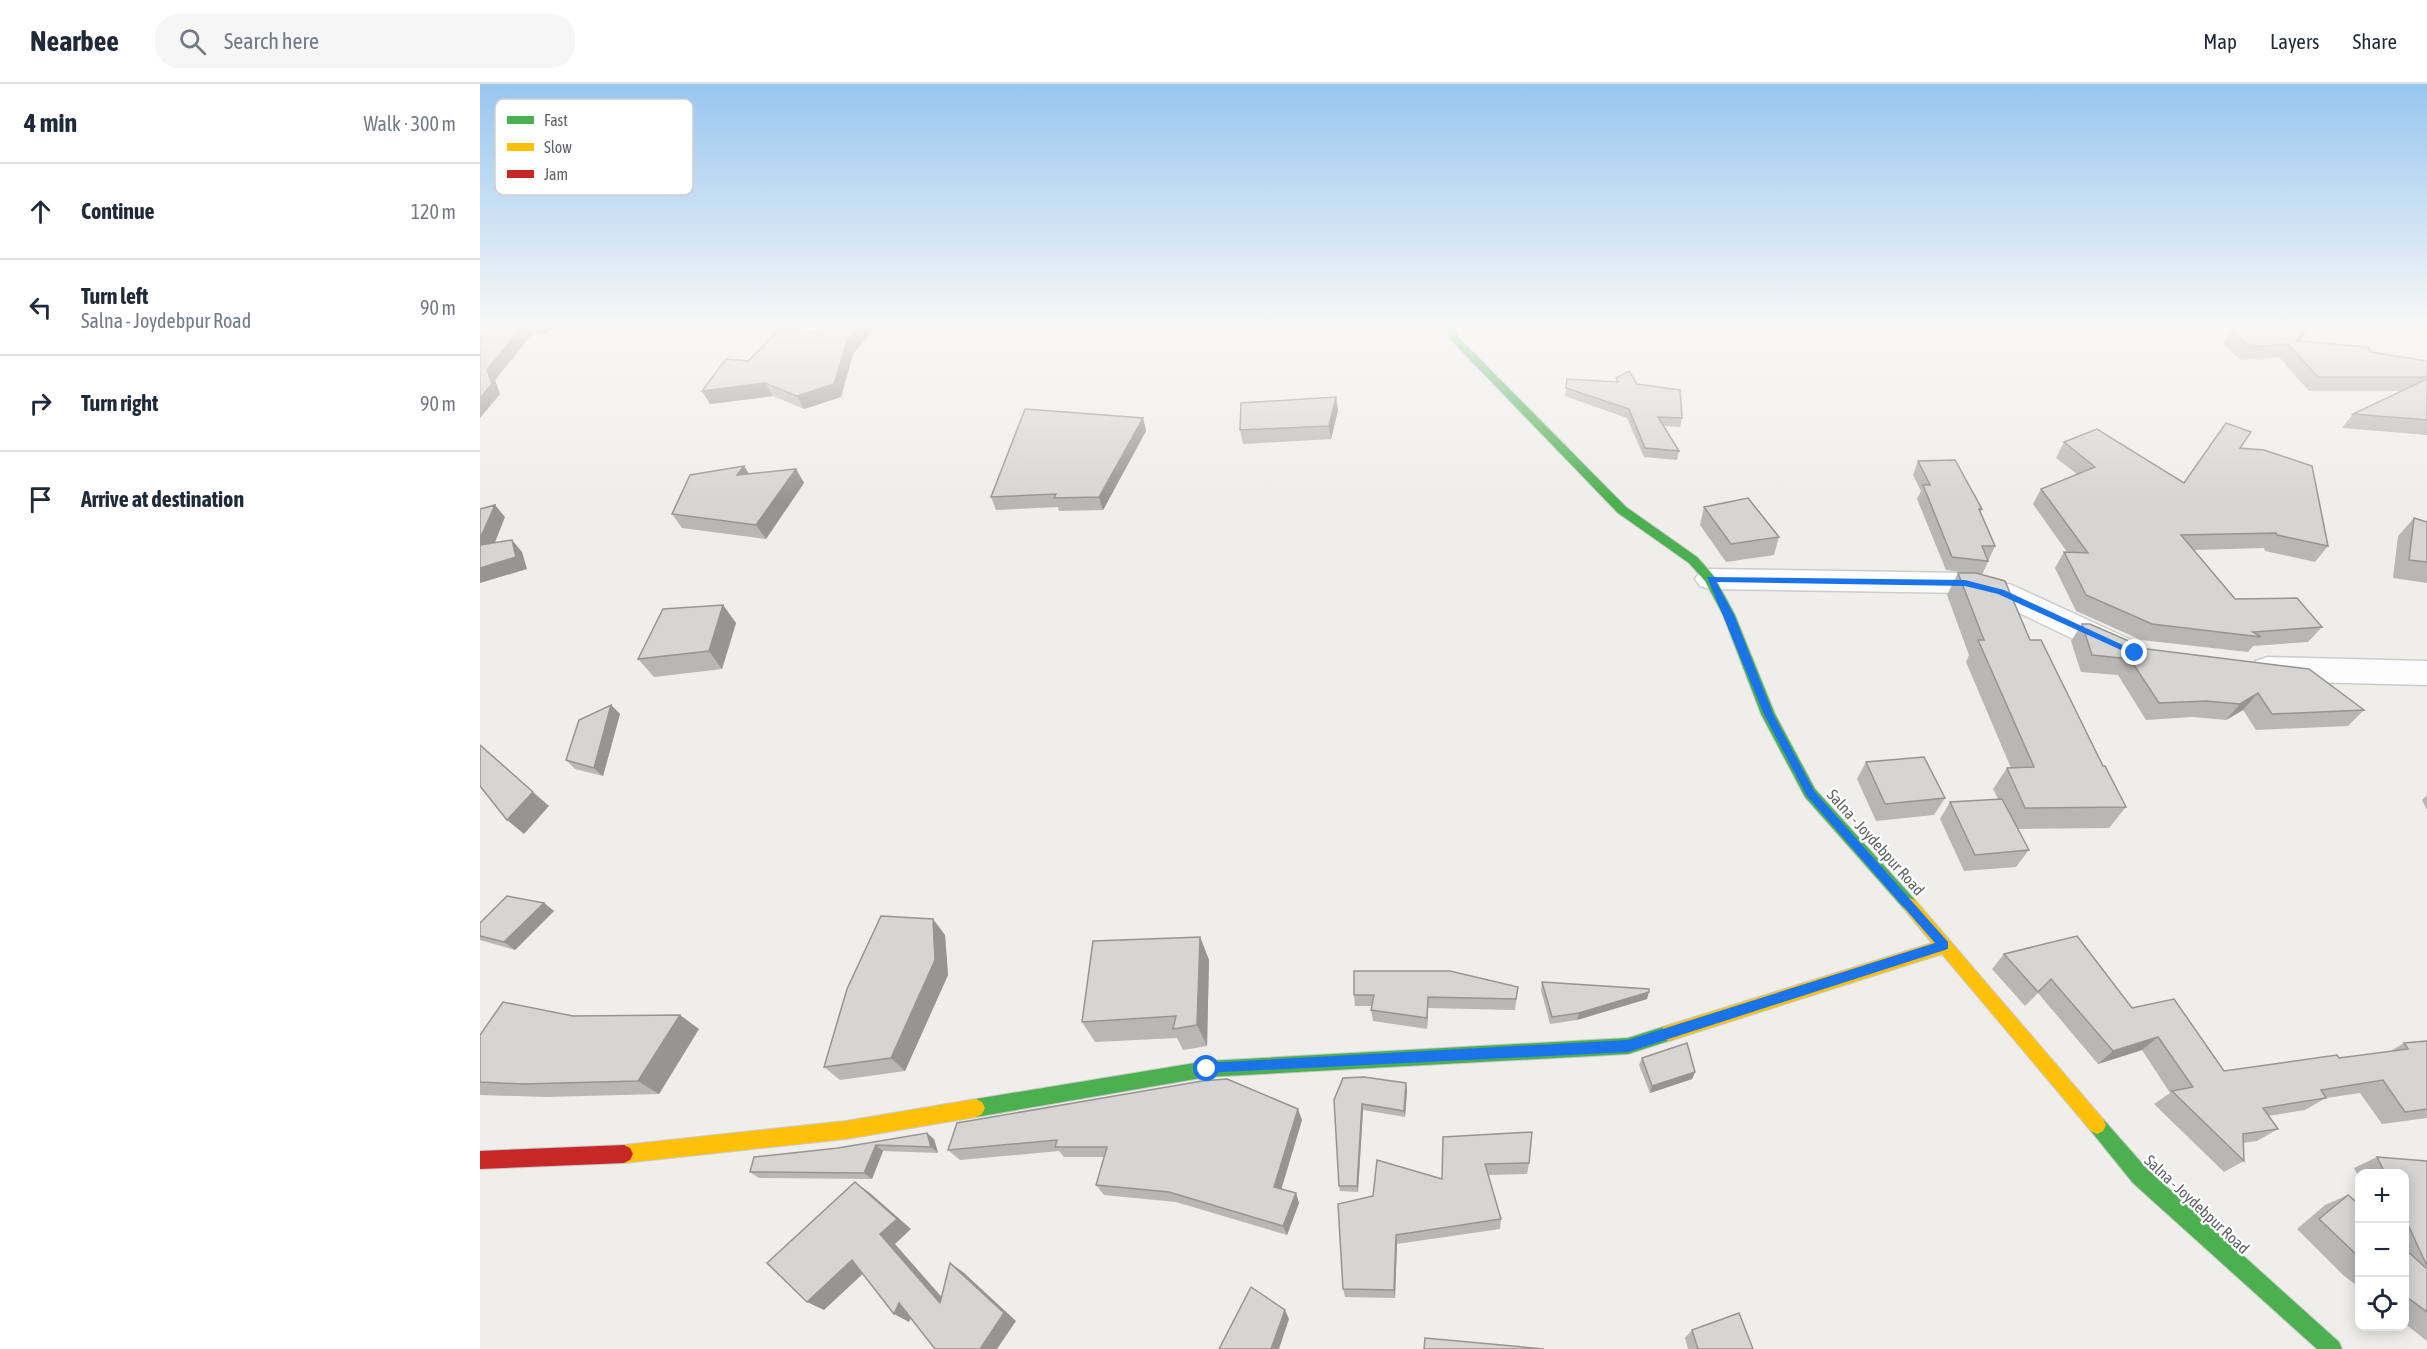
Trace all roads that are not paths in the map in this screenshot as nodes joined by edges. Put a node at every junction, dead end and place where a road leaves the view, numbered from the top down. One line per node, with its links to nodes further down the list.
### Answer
1 (1498, 383): 2 (main road, Salna - Joydebpur Road)
2 (1710, 579): 3 (street); 6 (main road, Salna - Joydebpur Road)
3 (2147, 654)
4 (2241, 666): 5 (street)
5 (2427, 673)
6 (1944, 946): 7 (main road); 8 (main road, Salna - Joydebpur Road)
7 (480, 1160)
8 (2332, 1349)

